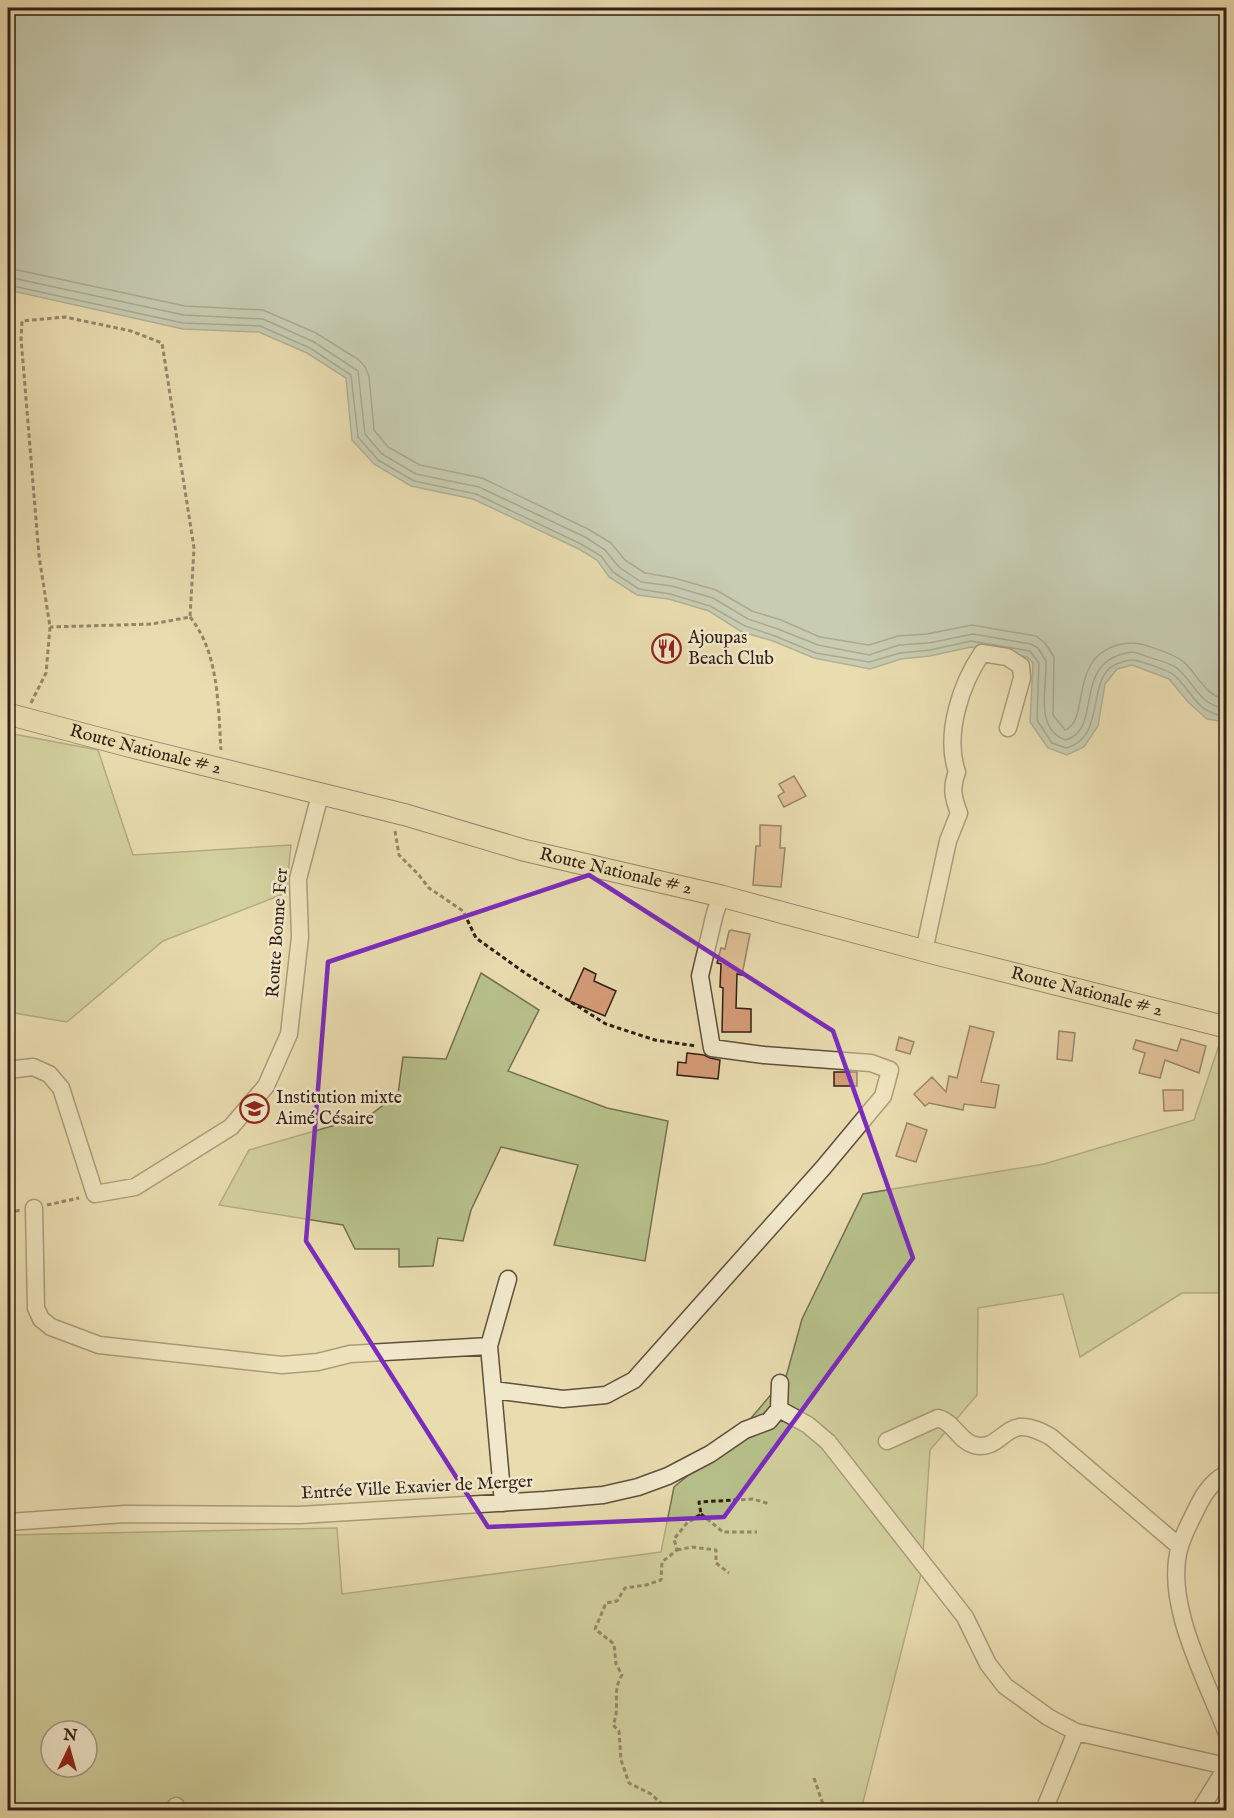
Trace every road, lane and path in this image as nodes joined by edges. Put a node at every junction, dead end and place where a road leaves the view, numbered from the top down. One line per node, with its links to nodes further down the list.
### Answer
1 (190, 617): 2 (path); 2 (path); 5 (path)
2 (50, 627): 3 (path)
3 (16, 716): 5 (main road, Route Nationale # 2)
4 (1008, 728): 9 (street)
5 (222, 770): 6 (main road, Route Nationale # 2)
6 (320, 795): 7 (main road, Route Nationale # 2); 13 (street, Route Bonne Fer)
7 (391, 812): 8 (main road, Route Nationale # 2); 11 (path)
8 (721, 896): 9 (main road, Route Nationale # 2); 11 (street)
9 (924, 951): 10 (main road, Route Nationale # 2)
10 (1227, 1027)
11 (711, 1048): 19 (street)
12 (8, 1070): 13 (street)
13 (95, 1194): 14 (path)
14 (34, 1208): 15 (path); 17 (street)
15 (8, 1213)
16 (508, 1279): 17 (street)
17 (489, 1346): 19 (street)
18 (780, 1383): 20 (street)
19 (493, 1390): 23 (street)
20 (779, 1409): 23 (street, Entrée Ville Exavier de Merger); 32 (street)
21 (887, 1441): 28 (street)
22 (1227, 1474): 28 (street)
23 (503, 1503): 26 (street, Entrée Ville Exavier de Merger)
24 (770, 1504): 25 (path)
25 (701, 1514): 27 (path); 29 (path)
26 (8, 1522)
27 (757, 1532)
28 (1180, 1547): 31 (street)
29 (677, 1550): 30 (path); 35 (path)
30 (729, 1573)
31 (1227, 1731)
32 (1076, 1732): 33 (street); 37 (street)
33 (1227, 1767): 38 (street)
34 (814, 1778): 36 (path)
35 (668, 1810)
36 (825, 1810)
37 (1044, 1810)
38 (1200, 1810)

